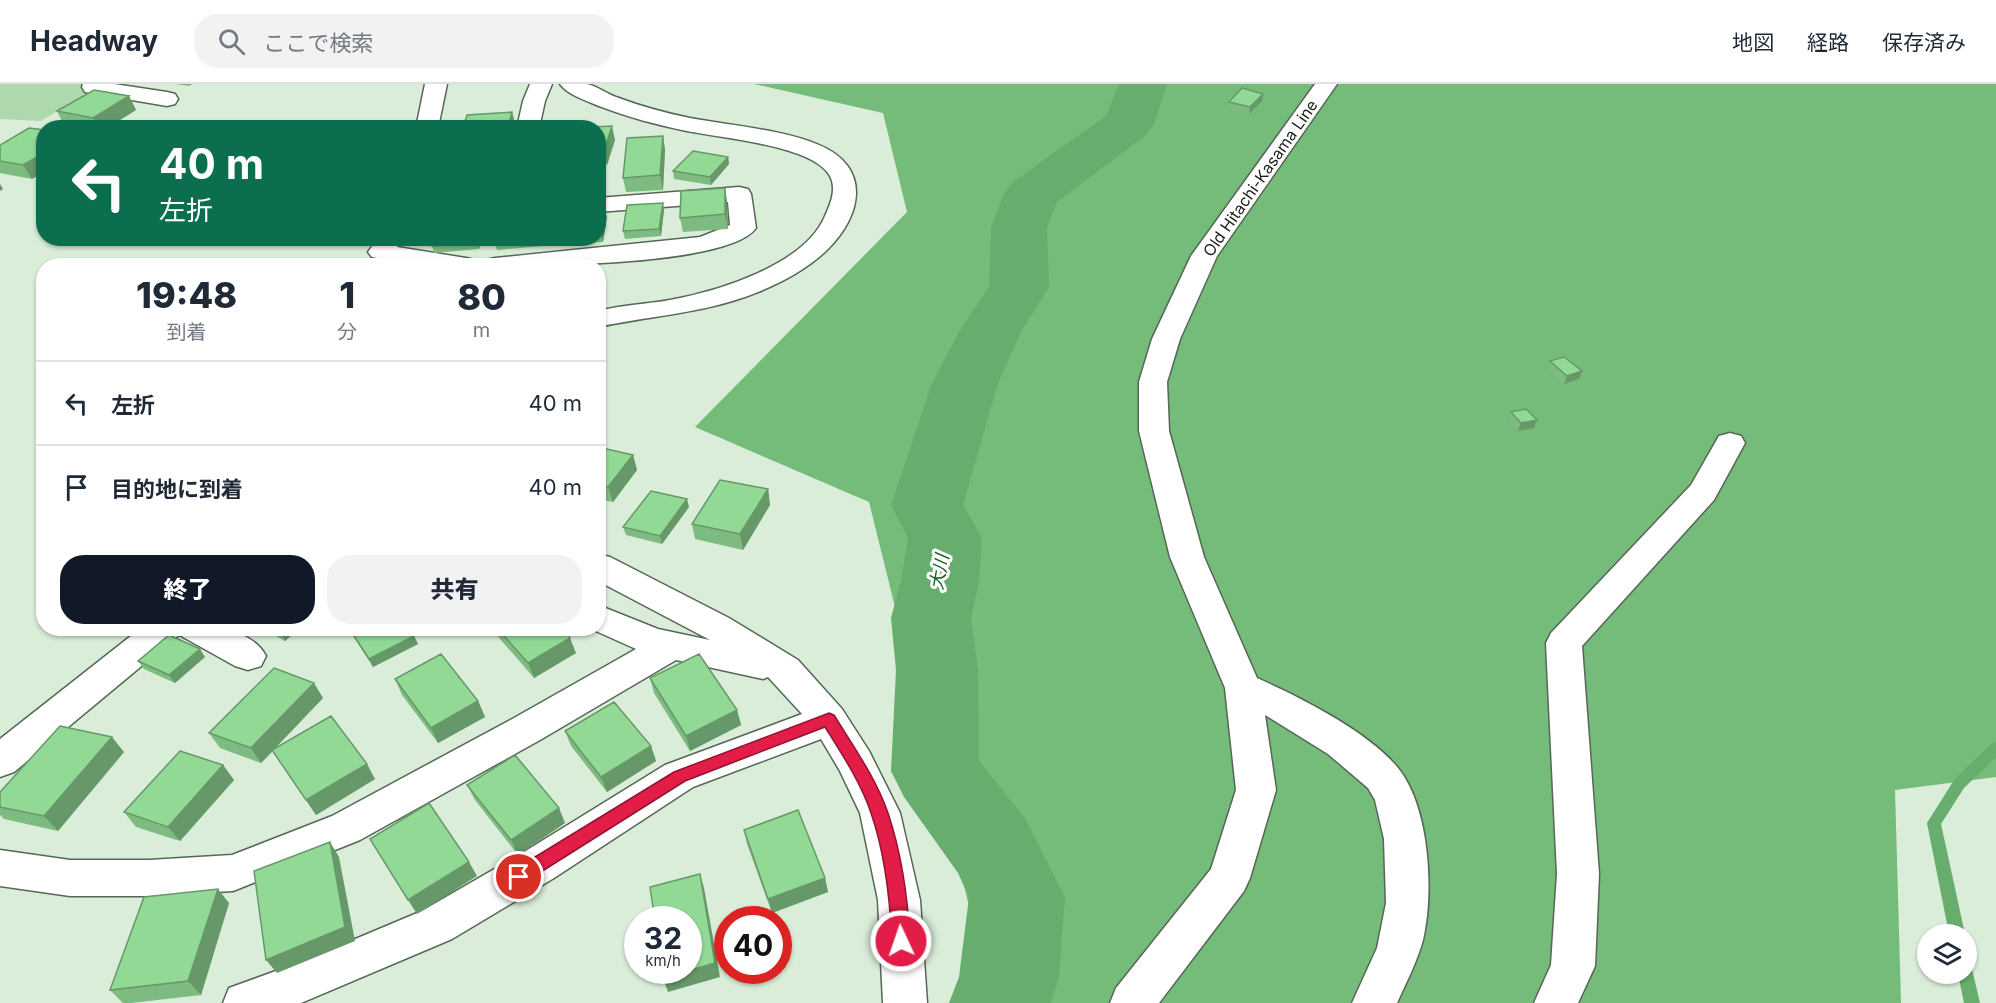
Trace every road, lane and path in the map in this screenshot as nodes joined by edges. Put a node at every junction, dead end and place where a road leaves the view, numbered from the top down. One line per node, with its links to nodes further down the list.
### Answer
1 (94, 84): 6 (street)
2 (436, 84): 7 (street)
3 (541, 84): 8 (street)
4 (571, 84): 13 (street)
5 (1326, 84): 22 (street, Old Hitachi-Kasama Line)
6 (167, 99)
7 (429, 120)
8 (530, 120)
9 (606, 204): 12 (street)
10 (377, 256): 11 (street)
11 (395, 258)
12 (571, 258)
13 (606, 318)
14 (1730, 443): 30 (street)
15 (606, 570): 21 (street)
16 (606, 621): 19 (street)
17 (156, 636): 24 (street)
18 (210, 636): 20 (street)
19 (670, 646): 21 (street); 25 (street)
20 (248, 656)
21 (785, 670): 23 (street)
22 (1243, 688): 28 (street, Old Hitachi-Kasama Line); 29 (street)
23 (829, 720): 26 (street); 27 (street)
24 (0, 761)
25 (0, 868)
26 (245, 1003)
27 (905, 1003)
28 (1132, 1003)
29 (1374, 1003)
30 (1556, 1003)

